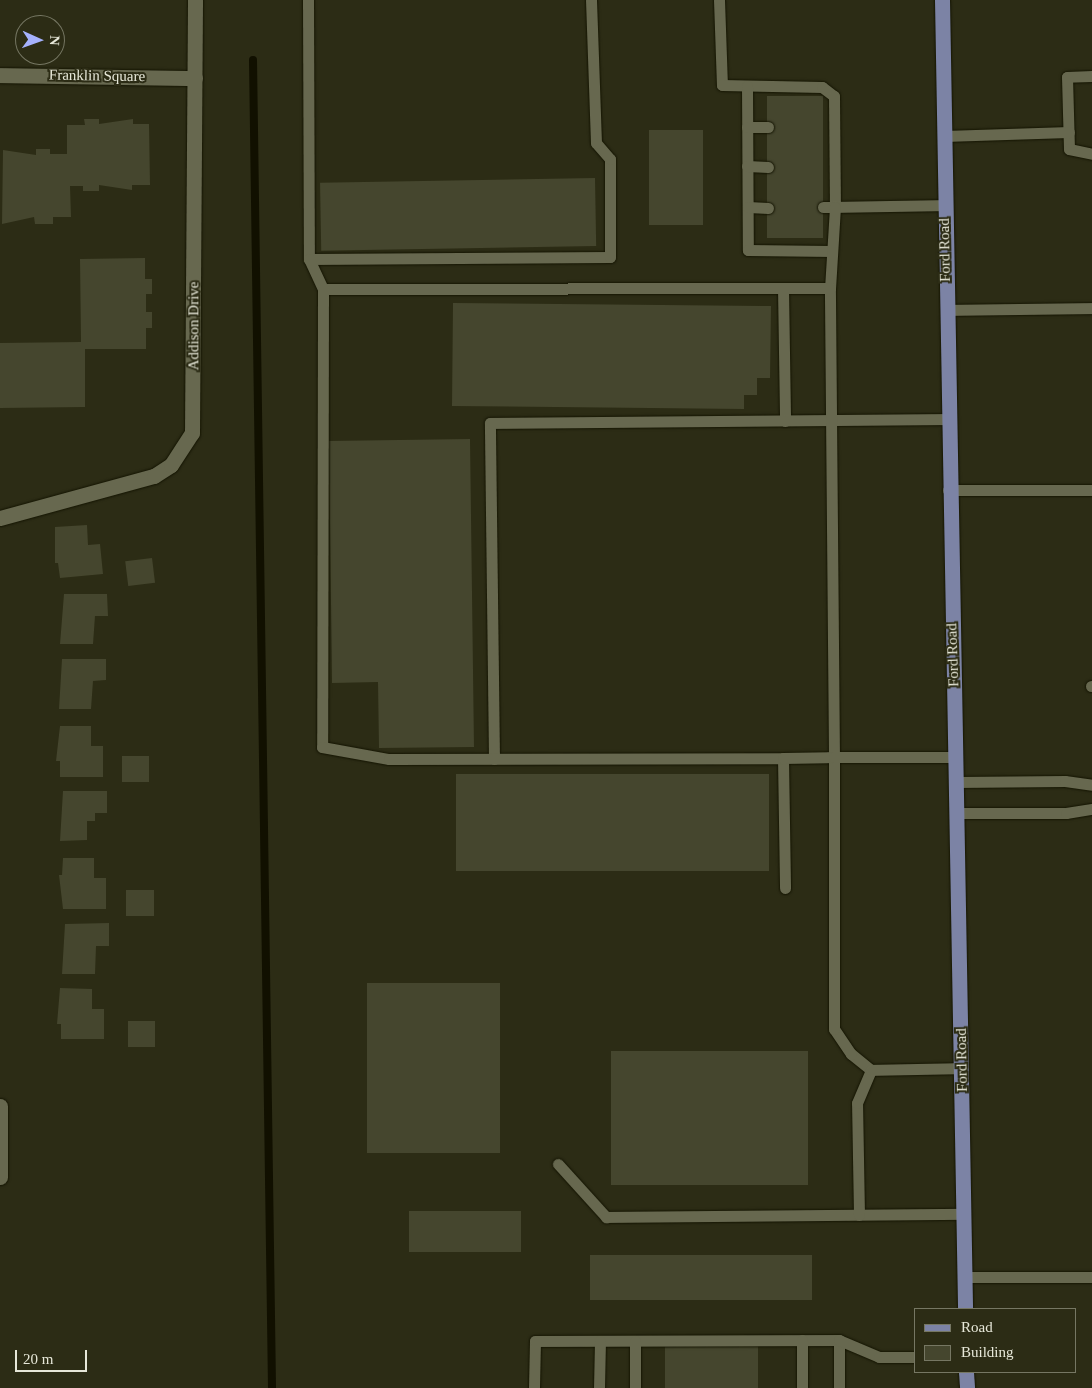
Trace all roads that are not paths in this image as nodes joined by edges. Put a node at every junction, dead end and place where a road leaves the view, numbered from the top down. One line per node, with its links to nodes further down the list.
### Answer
1 (195, 0): 8 (street, Addison Drive)
2 (308, 0): 22 (lane)
3 (591, 0): 22 (lane)
4 (719, 0): 9 (lane)
5 (942, 0): 13 (main road, Ford Road)
6 (0, 75): 8 (street, Franklin Square)
7 (1092, 76): 12 (lane)
8 (195, 78): 33 (street, Addison Drive)
9 (747, 86): 10 (lane); 19 (lane)
10 (747, 127): 11 (lane); 15 (lane)
11 (768, 127)
12 (1069, 132): 13 (lane); 14 (lane)
13 (944, 136): 17 (main road, Ford Road)
14 (1092, 154)
15 (747, 166): 16 (lane); 18 (lane)
16 (768, 167)
17 (945, 206): 19 (lane); 27 (main road, Ford Road)
18 (748, 207): 20 (lane); 21 (lane)
19 (829, 207): 21 (lane)
20 (768, 208)
21 (832, 251): 24 (lane)
22 (310, 259): 25 (lane)
23 (783, 288): 24 (lane); 25 (lane); 29 (lane)
24 (830, 288): 30 (lane)
25 (323, 289): 36 (lane)
26 (1092, 308): 27 (lane)
27 (946, 310): 28 (main road, Ford Road)
28 (947, 419): 30 (lane); 31 (main road, Ford Road)
29 (785, 420): 30 (lane); 36 (lane)
30 (830, 420): 34 (lane)
31 (948, 490): 32 (lane); 35 (main road, Ford Road)
32 (1092, 490)
33 (0, 518)
34 (834, 757): 35 (lane); 37 (lane); 44 (lane)
35 (956, 757): 38 (main road, Ford Road)
36 (494, 758): 37 (lane)
37 (783, 758): 42 (lane)
38 (956, 782): 39 (lane); 41 (main road, Ford Road)
39 (1092, 785)
40 (1092, 809): 41 (lane)
41 (957, 813): 43 (main road, Ford Road)
42 (785, 888)
43 (963, 1068): 44 (lane); 48 (main road, Ford Road)
44 (871, 1070): 49 (lane)
45 (0, 1106): 47 (street)
46 (558, 1164): 49 (lane)
47 (0, 1177)
48 (964, 1214): 49 (lane); 51 (main road, Ford Road)
49 (859, 1216)
50 (1092, 1277): 51 (lane)
51 (965, 1278): 52 (main road, Ford Road)
52 (965, 1308)
53 (802, 1340): 54 (lane); 56 (lane); 62 (lane)
54 (839, 1340): 57 (lane); 63 (lane)
55 (600, 1341): 56 (lane); 59 (lane); 60 (lane)
56 (636, 1341): 61 (lane)
57 (914, 1358)
58 (966, 1373): 64 (main road)
59 (534, 1388)
60 (599, 1388)
61 (635, 1388)
62 (802, 1388)
63 (839, 1388)
64 (967, 1388)

